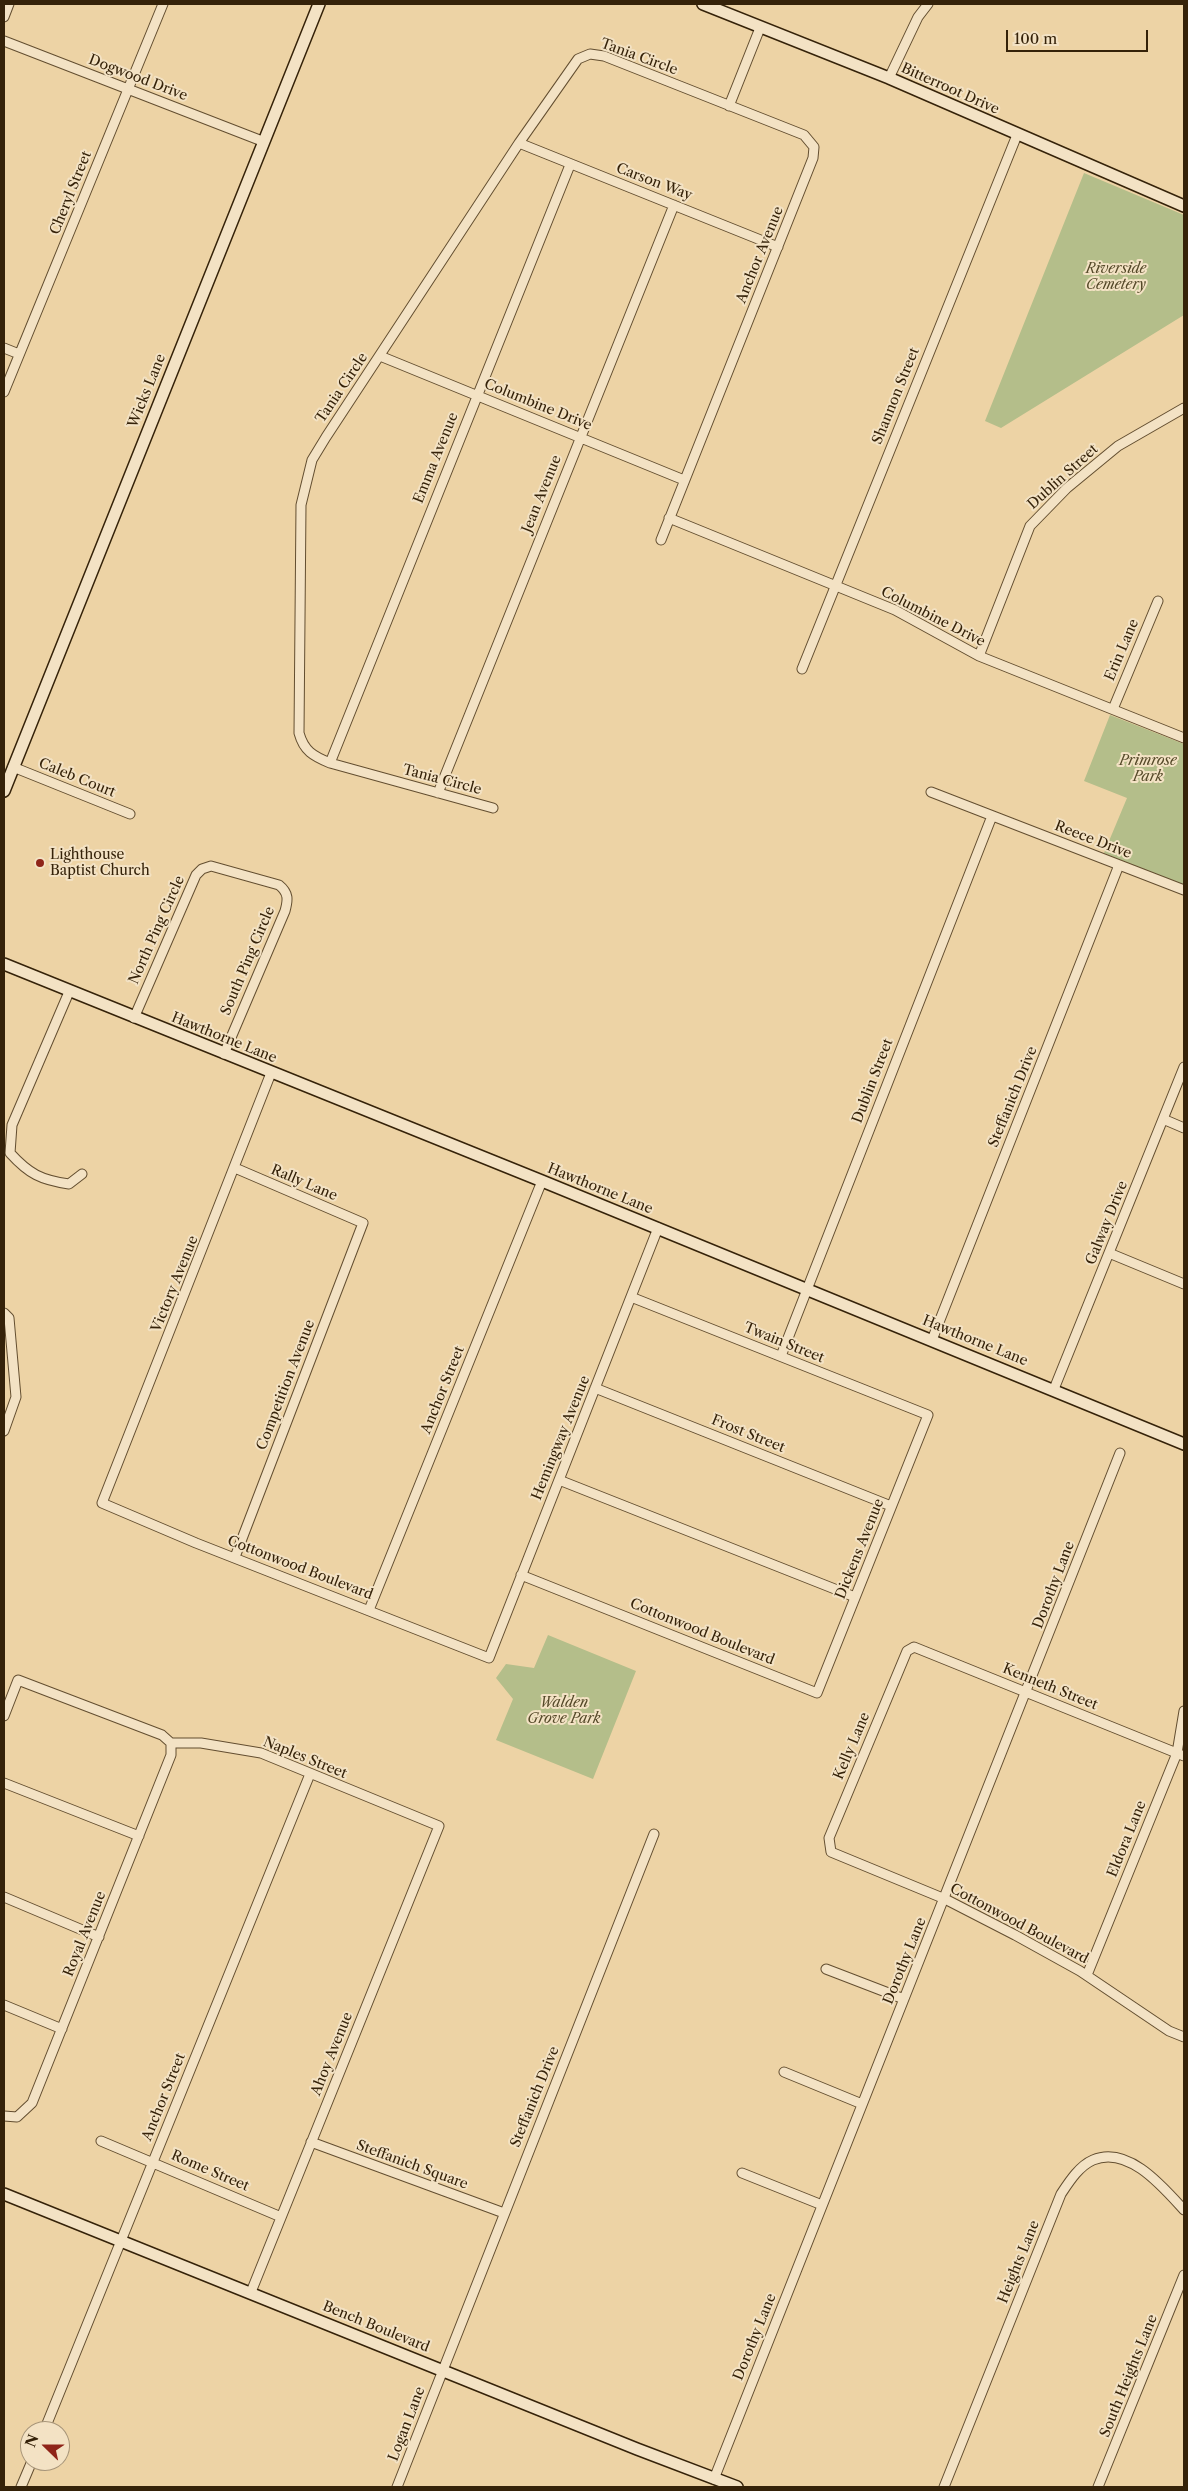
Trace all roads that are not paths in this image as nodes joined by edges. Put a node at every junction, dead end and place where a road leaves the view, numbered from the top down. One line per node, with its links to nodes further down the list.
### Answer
1 (9, 4): 6 (street)
2 (163, 4): 10 (street, Cheryl Street)
3 (319, 4): 13 (street, Wicks Lane)
4 (703, 4): 7 (street, Bitterroot Drive)
5 (928, 4): 9 (street)
6 (4, 17)
7 (760, 28): 9 (street, Bitterroot Drive); 11 (street)
8 (4, 41): 10 (street, Dogwood Drive)
9 (889, 78): 12 (street, Bitterroot Drive)
10 (128, 88): 13 (street, Dogwood Drive); 20 (street, Cheryl Street)
11 (729, 106): 14 (street, Tania Circle); 18 (street, Anchor Avenue)
12 (1017, 135): 17 (street, Bitterroot Drive); 29 (street, Shannon Street)
13 (262, 141): 36 (street, Wicks Lane)
14 (519, 143): 15 (street, Carson Way); 21 (street, Tania Circle)
15 (570, 164): 16 (street, Carson Way); 23 (street, Emma Avenue)
16 (674, 205): 18 (street, Carson Way); 25 (street, Jean Avenue)
17 (1184, 206)
18 (778, 247): 26 (street, Anchor Avenue)
19 (4, 348): 20 (street)
20 (19, 354): 22 (street, Cheryl Street)
21 (380, 356): 23 (street, Columbine Drive); 35 (street, Tania Circle)
22 (4, 392)
23 (476, 395): 25 (street, Columbine Drive); 35 (street, Emma Avenue)
24 (1184, 408): 31 (street, Dublin Street)
25 (579, 437): 26 (street, Columbine Drive); 39 (street, Jean Avenue)
26 (684, 480): 27 (street, Anchor Avenue)
27 (669, 518): 28 (street, Anchor Avenue); 29 (street, Columbine Drive)
28 (661, 540)
29 (835, 584): 31 (street, Columbine Drive); 32 (street, Shannon Street)
30 (1158, 601): 33 (street, Erin Lane)
31 (978, 656): 33 (street, Columbine Drive)
32 (802, 669)
33 (1112, 709): 34 (street, Columbine Drive)
34 (1184, 738)
35 (330, 763): 39 (street, Tania Circle)
36 (14, 767): 37 (street, Wicks Lane); 41 (street, Caleb Court)
37 (4, 791)
38 (930, 792): 42 (street, Reece Drive)
39 (438, 793): 40 (street, Tania Circle)
40 (493, 808)
41 (130, 814)
42 (992, 816): 43 (street, Reece Drive); 61 (street, Dublin Street)
43 (1119, 865): 45 (street, Reece Drive); 64 (street, Steffanich Drive)
44 (245, 875): 48 (street, North Ping Circle); 49 (street, South Ping Circle)
45 (1184, 890)
46 (4, 964): 47 (street, Hawthorne Lane)
47 (69, 992): 48 (street, Hawthorne Lane); 55 (street)
48 (134, 1018): 49 (street, Hawthorne Lane)
49 (224, 1054): 51 (street, Hawthorne Lane)
50 (1184, 1067): 52 (street, Galway Drive)
51 (271, 1073): 54 (street, Victory Avenue); 56 (street, Hawthorne Lane)
52 (1163, 1119): 53 (street); 59 (street, Galway Drive)
53 (1184, 1128)
54 (235, 1168): 57 (street, Rally Lane); 73 (street, Victory Avenue)
55 (82, 1174)
56 (542, 1181): 58 (street, Hawthorne Lane); 78 (street, Anchor Street)
57 (363, 1222): 75 (street, Competition Avenue)
58 (658, 1228): 61 (street, Hawthorne Lane); 62 (street, Hemingway Avenue)
59 (1109, 1253): 60 (street); 67 (street, Galway Drive)
60 (1184, 1284)
61 (806, 1290): 64 (street, Hawthorne Lane); 65 (street, Dublin Street)
62 (631, 1297): 65 (street, Twain Street); 66 (street, Hemingway Avenue)
63 (4, 1313): 69 (street)
64 (932, 1340): 67 (street, Hawthorne Lane)
65 (781, 1356): 68 (street, Twain Street)
66 (595, 1388): 72 (street, Hemingway Avenue); 74 (street, Frost Street)
67 (1054, 1389): 70 (street, Hawthorne Lane)
68 (928, 1414): 74 (street, Dickens Avenue)
69 (4, 1431)
70 (1184, 1444)
71 (1120, 1453): 81 (street, Dorothy Lane)
72 (559, 1480): 76 (street, Hemingway Avenue); 77 (street)
73 (102, 1503): 75 (street, Cottonwood Boulevard)
74 (891, 1506): 77 (street, Dickens Avenue)
75 (234, 1557): 78 (street, Cottonwood Boulevard)
76 (521, 1575): 80 (street, Hemingway Avenue); 82 (street, Cottonwood Boulevard)
77 (855, 1597): 82 (street, Dickens Avenue)
78 (369, 1610): 80 (street, Cottonwood Boulevard)
79 (906, 1651): 81 (street, Kenneth Street); 92 (street, Kelly Lane)
80 (489, 1658)
81 (1027, 1692): 86 (street, Kenneth Street); 94 (street, Dorothy Lane)
82 (817, 1693)
83 (1184, 1710): 86 (street, Eldora Lane)
84 (4, 1716): 85 (street, Naples Street)
85 (171, 1743): 87 (street, Naples Street); 91 (street, Royal Avenue)
86 (1180, 1755): 97 (street, Eldora Lane)
87 (310, 1774): 89 (street, Naples Street); 107 (street, Anchor Street)
88 (4, 1783): 91 (street)
89 (439, 1826): 106 (street, Ahoy Avenue)
90 (654, 1834): 112 (street, Steffanich Drive)
91 (139, 1836): 95 (street, Royal Avenue)
92 (831, 1852): 94 (street, Cottonwood Boulevard)
93 (4, 1897): 95 (street)
94 (945, 1899): 97 (street, Cottonwood Boulevard); 98 (street, Dorothy Lane)
95 (99, 1937): 100 (street, Royal Avenue)
96 (826, 1969): 98 (street)
97 (1087, 1975): 101 (street, Cottonwood Boulevard)
98 (904, 2000): 103 (street, Dorothy Lane)
99 (4, 2005): 100 (street)
100 (62, 2029): 104 (street, Royal Avenue)
101 (1184, 2037)
102 (784, 2072): 103 (street)
103 (862, 2104): 110 (street, Dorothy Lane)
104 (4, 2116)
105 (101, 2141): 107 (street, Rome Street)
106 (311, 2142): 112 (street, Steffanich Square); 113 (street, Ahoy Avenue)
107 (153, 2162): 113 (street, Rome Street); 114 (street, Anchor Street)
108 (742, 2173): 110 (street)
109 (4, 2194): 114 (street, Bench Boulevard)
110 (822, 2205): 120 (street, Dorothy Lane)
111 (1184, 2210): 124 (street, Heights Lane)
112 (504, 2213): 117 (street, Steffanich Drive)
113 (281, 2216): 116 (street, Ahoy Avenue)
114 (121, 2240): 116 (street, Bench Boulevard); 118 (street, Anchor Street)
115 (1184, 2274): 125 (street, South Heights Lane)
116 (251, 2292): 117 (street, Bench Boulevard)
117 (442, 2370): 120 (street, Bench Boulevard); 122 (street, Logan Lane)
118 (48, 2421)
119 (28, 2471): 121 (street)
120 (714, 2479): 123 (street, Bench Boulevard)
121 (21, 2487)
122 (397, 2487)
123 (737, 2487)
124 (944, 2487)
125 (1098, 2487)

